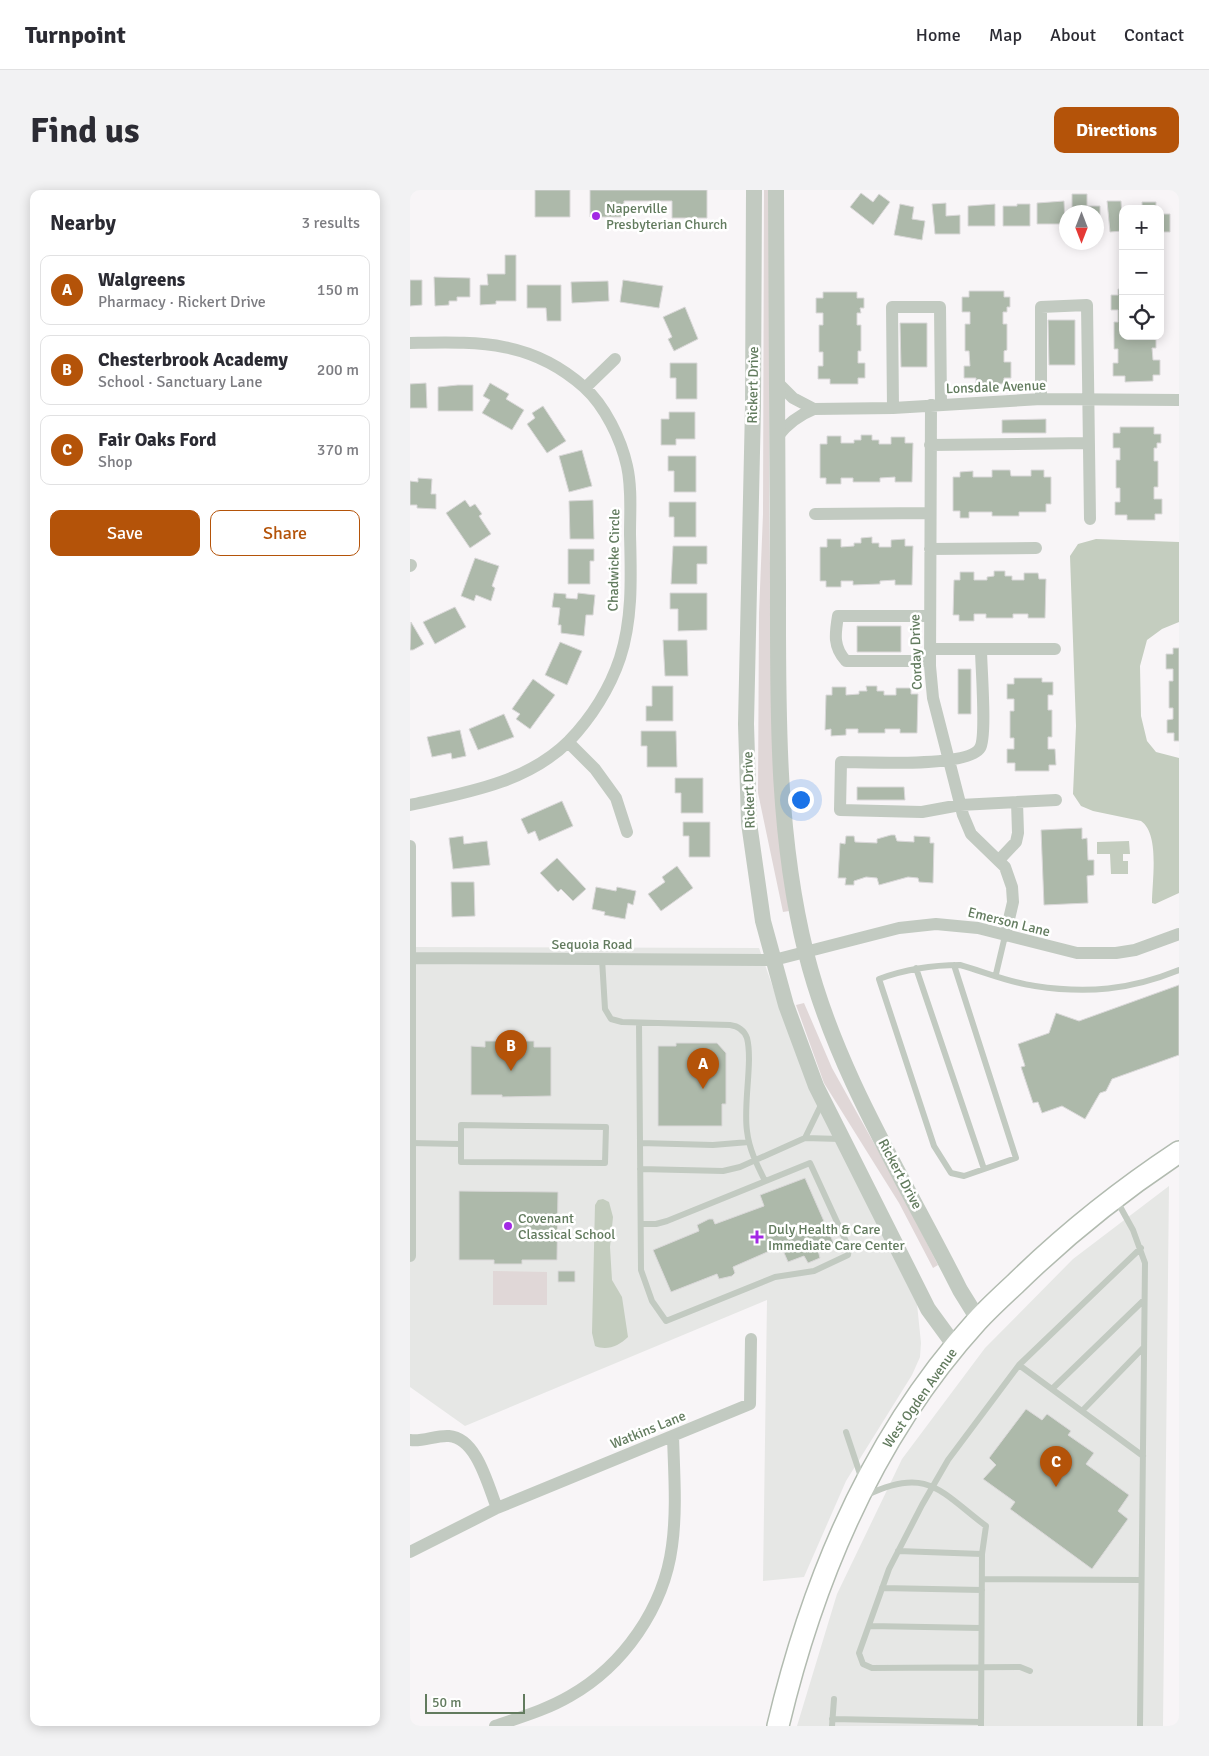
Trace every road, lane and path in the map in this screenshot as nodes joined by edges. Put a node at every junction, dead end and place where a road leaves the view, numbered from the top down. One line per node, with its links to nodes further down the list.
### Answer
1 (754, 190): 39 (street, Rickert Drive)
2 (776, 190): 5 (street, Rickert Drive)
3 (410, 343): 6 (street, Chadwicke Circle)
4 (615, 359): 6 (street)
5 (777, 382): 12 (street, Lonsdale Avenue); 13 (street, Rickert Drive)
6 (585, 388): 25 (street, Chadwicke Circle)
7 (1041, 399): 8 (street, Lonsdale Avenue); 8 (street); 10 (street, Lonsdale Avenue)
8 (1089, 399): 9 (street, Lonsdale Avenue); 14 (street)
9 (1179, 400)
10 (936, 404): 11 (street, Lonsdale Avenue); 11 (street, Corday Drive); 15 (street, Corday Drive)
11 (893, 408): 12 (street, Lonsdale Avenue)
12 (814, 409): 13 (street, Lonsdale Avenue)
13 (777, 437): 36 (street, Rickert Drive)
14 (1089, 443): 15 (street); 18 (street)
15 (930, 445): 16 (street, Corday Drive)
16 (930, 513): 17 (street); 20 (street, Corday Drive)
17 (815, 514)
18 (1090, 519)
19 (1036, 548): 20 (street)
20 (930, 549): 21 (street, Corday Drive)
21 (930, 616): 24 (street, Corday Drive); 24 (street)
22 (981, 649): 23 (street); 24 (street); 26 (street)
23 (1055, 649)
24 (930, 655): 26 (street, Corday Drive)
25 (568, 742): 29 (street, Chadwicke Circle); 31 (street)
26 (949, 762): 30 (street, Corday Drive); 30 (street)
27 (1056, 800): 28 (street)
28 (1017, 802): 30 (street); 33 (street)
29 (410, 805)
30 (960, 805): 33 (street, Corday Drive)
31 (627, 832)
32 (410, 846): 37 (street)
33 (999, 860): 35 (street, Corday Drive)
34 (1179, 934): 35 (street, Emerson Lane)
35 (1005, 936): 36 (street, Emerson Lane); 43 (lane)
36 (806, 952): 39 (street, Emerson Lane); 62 (street, Rickert Drive)
37 (410, 958): 38 (street, Sequoia Road); 49 (street)
38 (602, 959): 39 (street, Sequoia Road); 44 (lane)
39 (774, 960): 45 (street, Rickert Drive)
40 (954, 965): 41 (lane); 43 (lane); 55 (lane)
41 (916, 968): 55 (lane); 55 (lane)
42 (1179, 970): 43 (lane)
43 (996, 974)
44 (639, 1023): 48 (lane); 50 (lane)
45 (823, 1101): 46 (lane); 47 (street, Rickert Drive)
46 (805, 1138): 47 (lane); 53 (lane)
47 (842, 1140): 64 (street, Rickert Drive)
48 (749, 1142): 50 (lane); 53 (lane)
49 (410, 1143): 51 (lane); 60 (street)
50 (640, 1143): 54 (lane)
51 (460, 1144): 51 (lane)
52 (1179, 1152): 57 (main road, West Ogden Avenue)
53 (755, 1160): 54 (lane); 56 (lane)
54 (640, 1168): 58 (lane)
55 (984, 1169)
56 (765, 1181): 58 (lane); 58 (lane)
57 (1115, 1196): 59 (lane); 62 (main road, West Ogden Avenue)
58 (641, 1224)
59 (1140, 1248): 61 (lane); 66 (lane)
60 (410, 1256)
61 (1144, 1300): 65 (lane); 67 (lane)
62 (978, 1319): 64 (main road, West Ogden Avenue)
63 (751, 1339): 70 (street, Watkins Lane)
64 (955, 1346): 74 (main road, West Ogden Avenue)
65 (1144, 1346): 68 (lane); 72 (lane)
66 (1019, 1365): 67 (lane); 73 (lane)
67 (1052, 1390): 68 (lane)
68 (1082, 1411): 72 (lane)
69 (846, 1432): 74 (lane)
70 (673, 1436): 75 (street, Watkins Lane); 91 (street)
71 (410, 1440): 75 (street)
72 (1142, 1456): 80 (lane)
73 (934, 1485): 74 (lane); 76 (lane); 78 (lane)
74 (859, 1493): 92 (main road, West Ogden Avenue)
75 (497, 1508): 77 (street, Watkins Lane)
76 (898, 1551): 78 (lane); 81 (lane)
77 (410, 1552)
78 (982, 1554): 79 (lane)
79 (982, 1579): 80 (lane); 82 (lane)
80 (1141, 1580): 93 (lane)
81 (882, 1588): 82 (lane); 83 (lane)
82 (982, 1590): 84 (lane)
83 (869, 1626): 84 (lane); 85 (lane)
84 (981, 1628): 85 (lane)
85 (981, 1668): 86 (lane); 90 (lane)
86 (1030, 1672)
87 (834, 1699): 88 (lane)
88 (832, 1723): 89 (lane)
89 (938, 1723): 90 (lane)
90 (981, 1724)
91 (496, 1726)
92 (778, 1726)
93 (1140, 1726)

